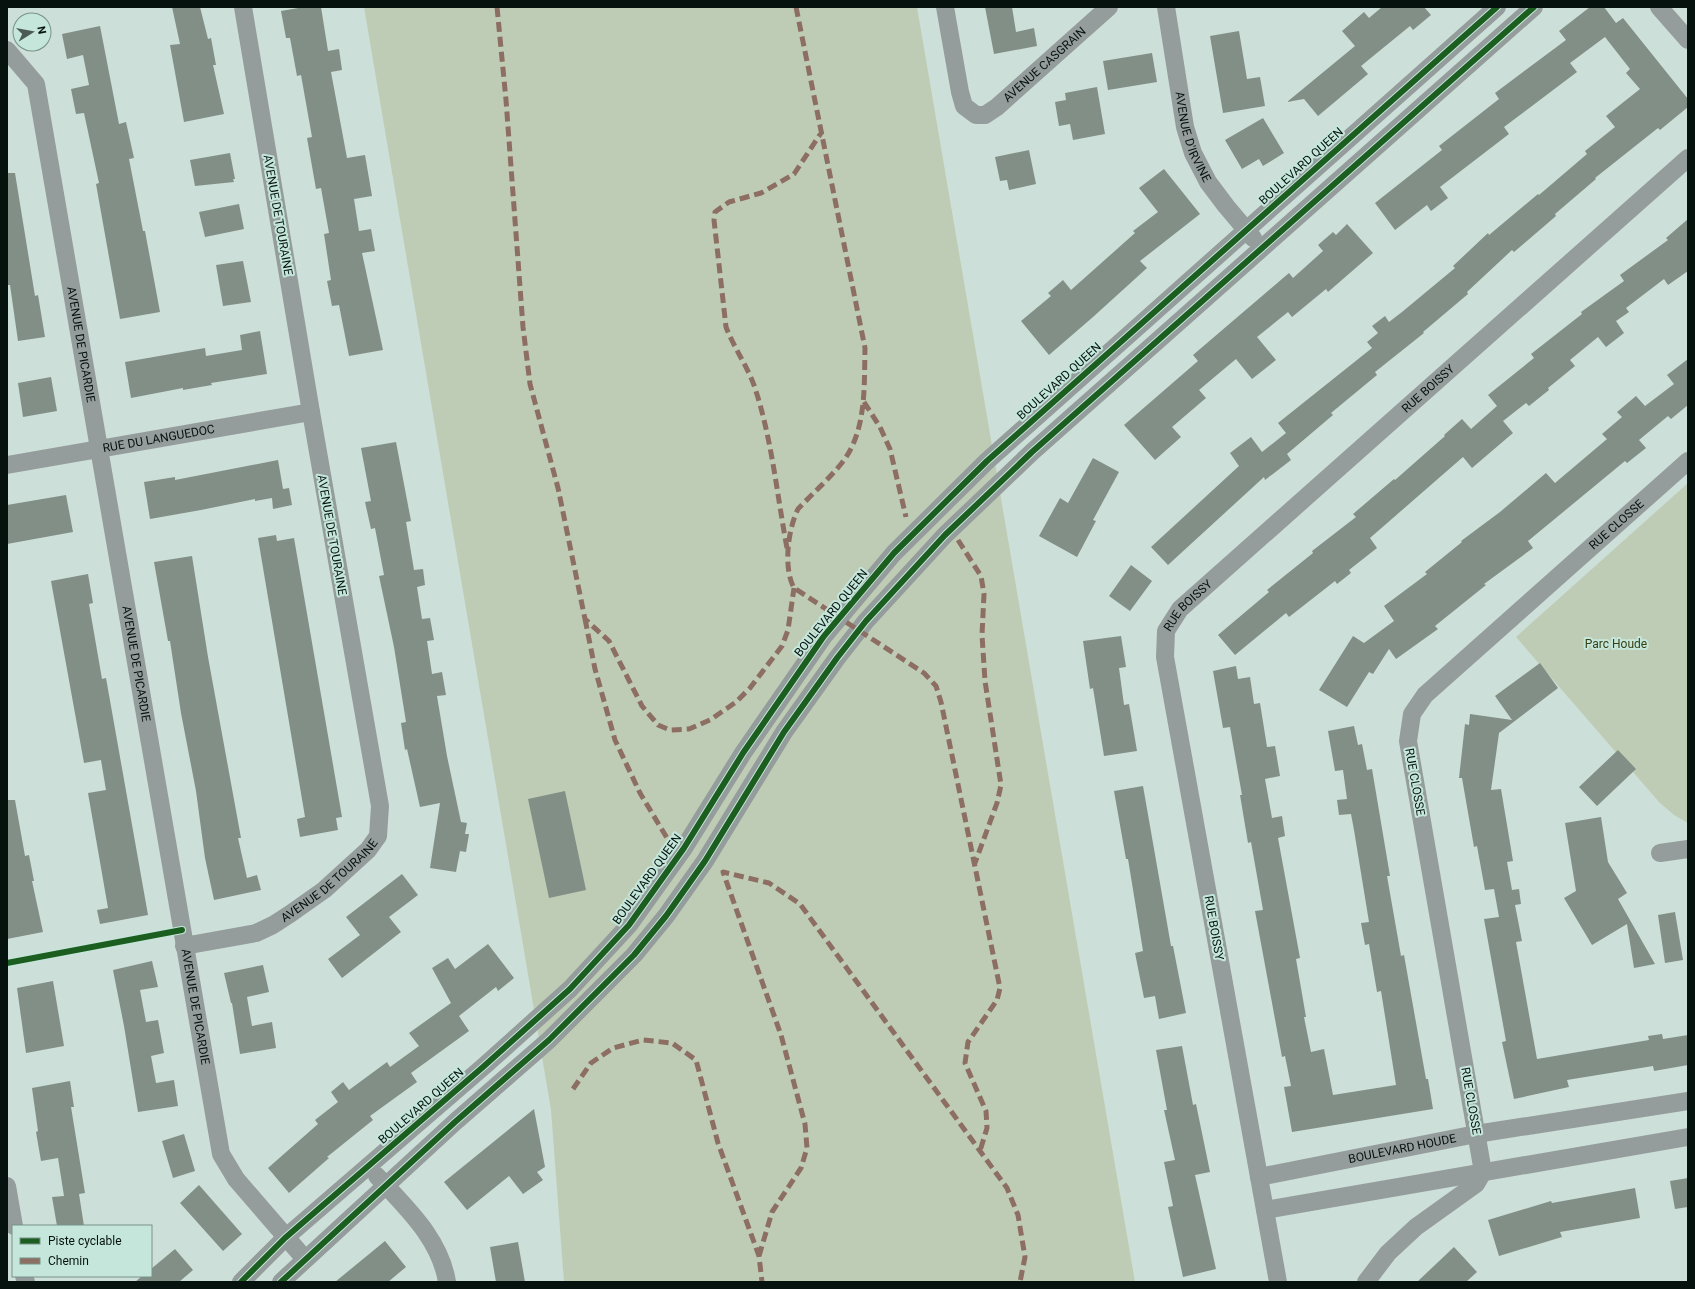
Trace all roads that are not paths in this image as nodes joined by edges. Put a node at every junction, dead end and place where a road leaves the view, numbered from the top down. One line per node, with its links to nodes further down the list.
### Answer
1 (243, 7): 13 (street, AVENUE DE TOURAINE)
2 (945, 7): 3 (street, AVENUE CASGRAIN)
3 (1109, 7)
4 (1166, 7): 11 (street, AVENUE D'IRVINE)
5 (1497, 7): 11 (street, BOULEVARD QUEEN)
6 (1534, 7): 12 (street)
7 (1659, 7): 8 (street)
8 (1688, 40)
9 (7, 50): 16 (street, AVENUE DE PICARDIE)
10 (1688, 158): 29 (street, RUE BOISSY)
11 (1246, 230): 12 (street, AVENUE D'IRVINE); 14 (street, BOULEVARD QUEEN)
12 (1262, 248): 15 (street)
13 (311, 412): 16 (street, RUE DU LANGUEDOC); 21 (street, AVENUE DE TOURAINE)
14 (1030, 422): 15 (street, BOULEVARD QUEEN); 22 (street, BOULEVARD QUEEN)
15 (1047, 439): 23 (street)
16 (98, 449): 18 (street, RUE DU LANGUEDOC); 21 (street, AVENUE DE PICARDIE)
17 (1688, 461): 25 (street, RUE CLOSSE)
18 (7, 465)
19 (1688, 849): 20 (street)
20 (1660, 853)
21 (184, 946): 34 (street, AVENUE DE PICARDIE)
22 (532, 1022): 23 (street); 27 (street, BOULEVARD QUEEN)
23 (549, 1040): 30 (street)
24 (1688, 1101): 25 (street, BOULEVARD HOUDE)
25 (1476, 1134): 28 (street, RUE CLOSSE); 29 (street, BOULEVARD HOUDE)
26 (1688, 1137): 28 (street)
27 (368, 1167): 30 (street); 34 (street, BOULEVARD QUEEN)
28 (1483, 1172): 32 (street); 40 (street)
29 (1259, 1177): 32 (street, RUE BOISSY)
30 (385, 1185): 35 (street); 38 (street)
31 (7, 1186): 33 (street)
32 (1265, 1210): 39 (street, RUE BOISSY)
33 (14, 1225)
34 (285, 1238): 35 (street, AVENUE DE PICARDIE); 36 (street, BOULEVARD QUEEN)
35 (305, 1260): 37 (street)
36 (241, 1282)
37 (281, 1282)
38 (447, 1282)
39 (1278, 1282)
40 (1366, 1282)

